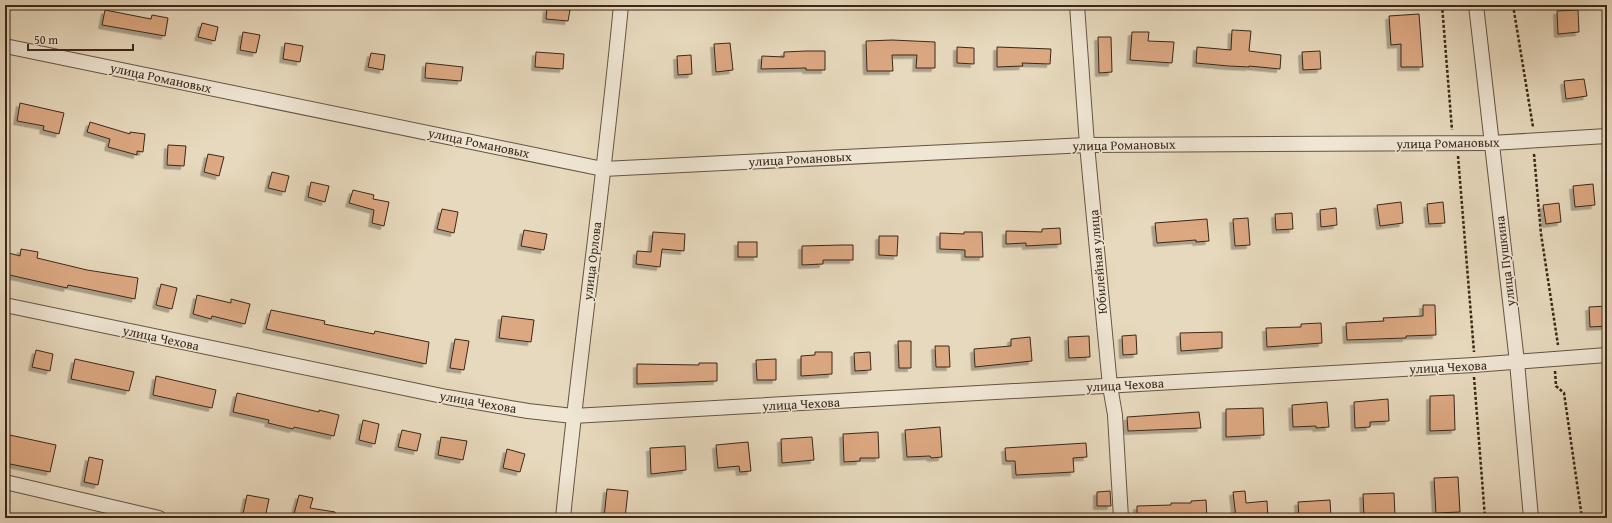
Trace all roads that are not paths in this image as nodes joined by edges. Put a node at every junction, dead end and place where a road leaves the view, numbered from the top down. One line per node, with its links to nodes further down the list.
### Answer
1 (621, 5): 8 (street, улица Орлова)
2 (1077, 5): 7 (street, Юбилейная улица)
3 (1476, 5): 6 (street, улица Пушкина)
4 (5, 46): 8 (street, улица Романовых)
5 (1607, 136): 6 (street, улица Романовых)
6 (1491, 143): 7 (street, улица Романовых); 11 (street, улица Пушкина)
7 (1087, 145): 8 (street, улица Романовых); 12 (street, Юбилейная улица)
8 (603, 169): 13 (street, улица Орлова)
9 (5, 305): 13 (street, улица Чехова)
10 (1607, 355): 11 (street, улица Чехова)
11 (1517, 362): 12 (street, улица Чехова); 18 (street, улица Пушкина)
12 (1110, 386): 13 (street, улица Чехова); 17 (street, Юбилейная улица)
13 (573, 416): 16 (street, улица Орлова)
14 (5, 482): 15 (street)
15 (159, 518)
16 (563, 518)
17 (1121, 518)
18 (1531, 518)

